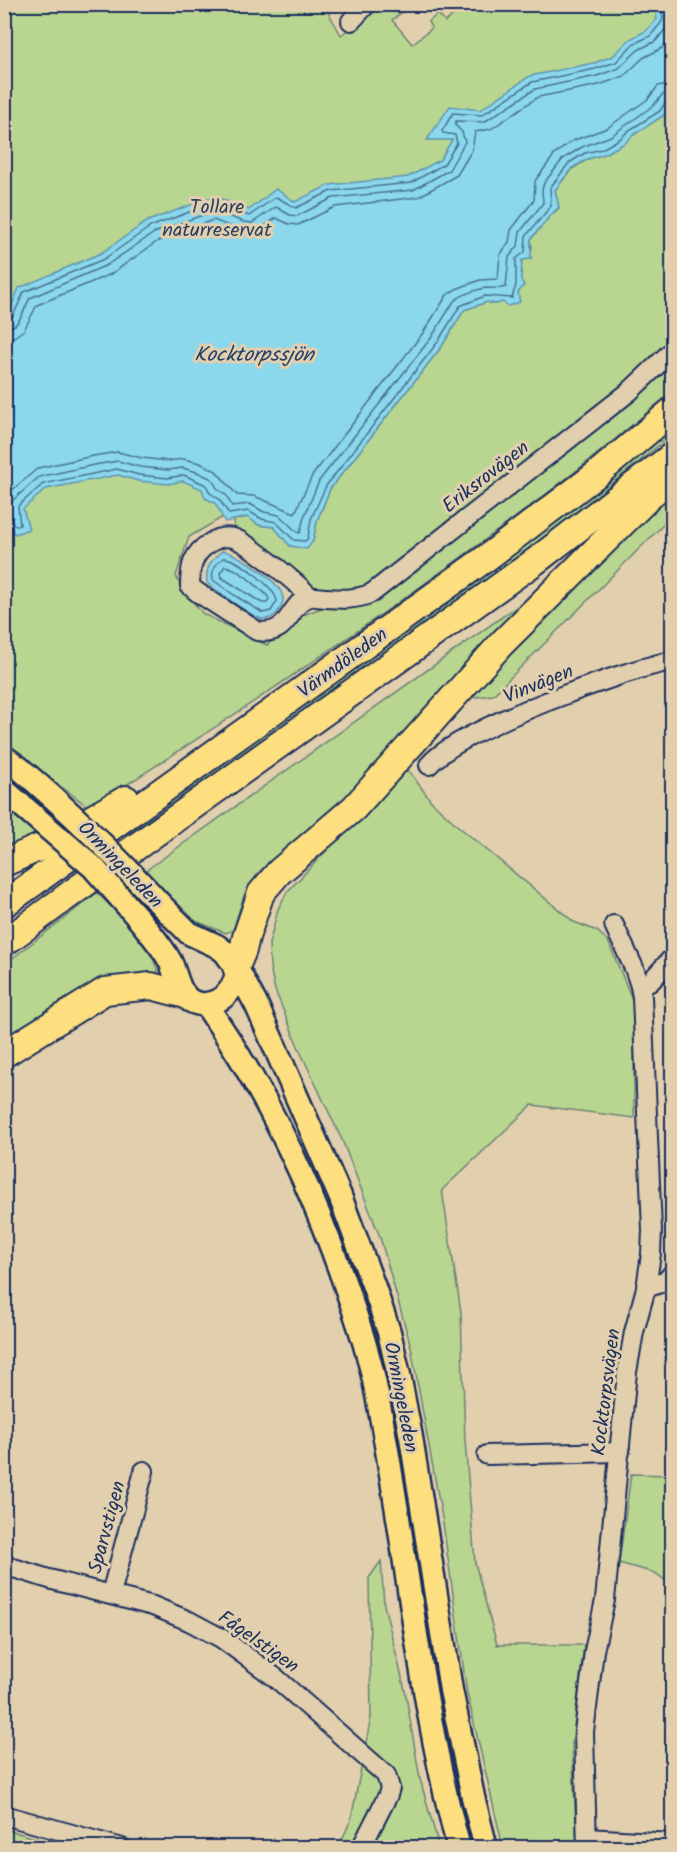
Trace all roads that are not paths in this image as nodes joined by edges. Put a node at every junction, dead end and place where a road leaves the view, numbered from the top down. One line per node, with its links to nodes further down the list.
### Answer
1 (367, 4): 2 (street)
2 (351, 21)
3 (672, 351): 7 (street, Eriksrovägen)
4 (672, 411): 9 (highway, Värmdöleden)
5 (672, 456): 16 (highway, Värmdöleden)
6 (672, 474): 18 (highway)
7 (310, 597): 7 (street)
8 (672, 661): 11 (street, Vinvägen)
9 (256, 723): 13 (highway); 14 (highway, Värmdöleden)
10 (11, 762): 18 (main road, Ormingeleden, bridge)
11 (429, 765)
12 (4, 790): 20 (main road, Ormingeleden, bridge)
13 (4, 863)
14 (4, 904)
15 (614, 925): 19 (street, Kocktorpsvägen)
16 (4, 943)
17 (672, 958): 19 (street)
18 (236, 969): 21 (main road); 36 (main road, Ormingeleden)
19 (640, 986): 24 (street, Kocktorpsvägen)
20 (182, 994): 21 (main road); 22 (highway)
21 (206, 1005): 35 (main road, Ormingeleden)
22 (4, 1054)
23 (672, 1274): 24 (street)
24 (646, 1288): 25 (street, Kocktorpsvägen)
25 (620, 1452): 26 (street); 31 (street, Kocktorpsvägen)
26 (487, 1455)
27 (144, 1471): 29 (street, Sparvstigen)
28 (4, 1565): 29 (street, Fågelstigen)
29 (111, 1594): 34 (street, Fågelstigen)
30 (4, 1815): 33 (street)
31 (587, 1843): 32 (street)
32 (672, 1843)
33 (122, 1848)
34 (361, 1848)
35 (459, 1848)
36 (486, 1848)

